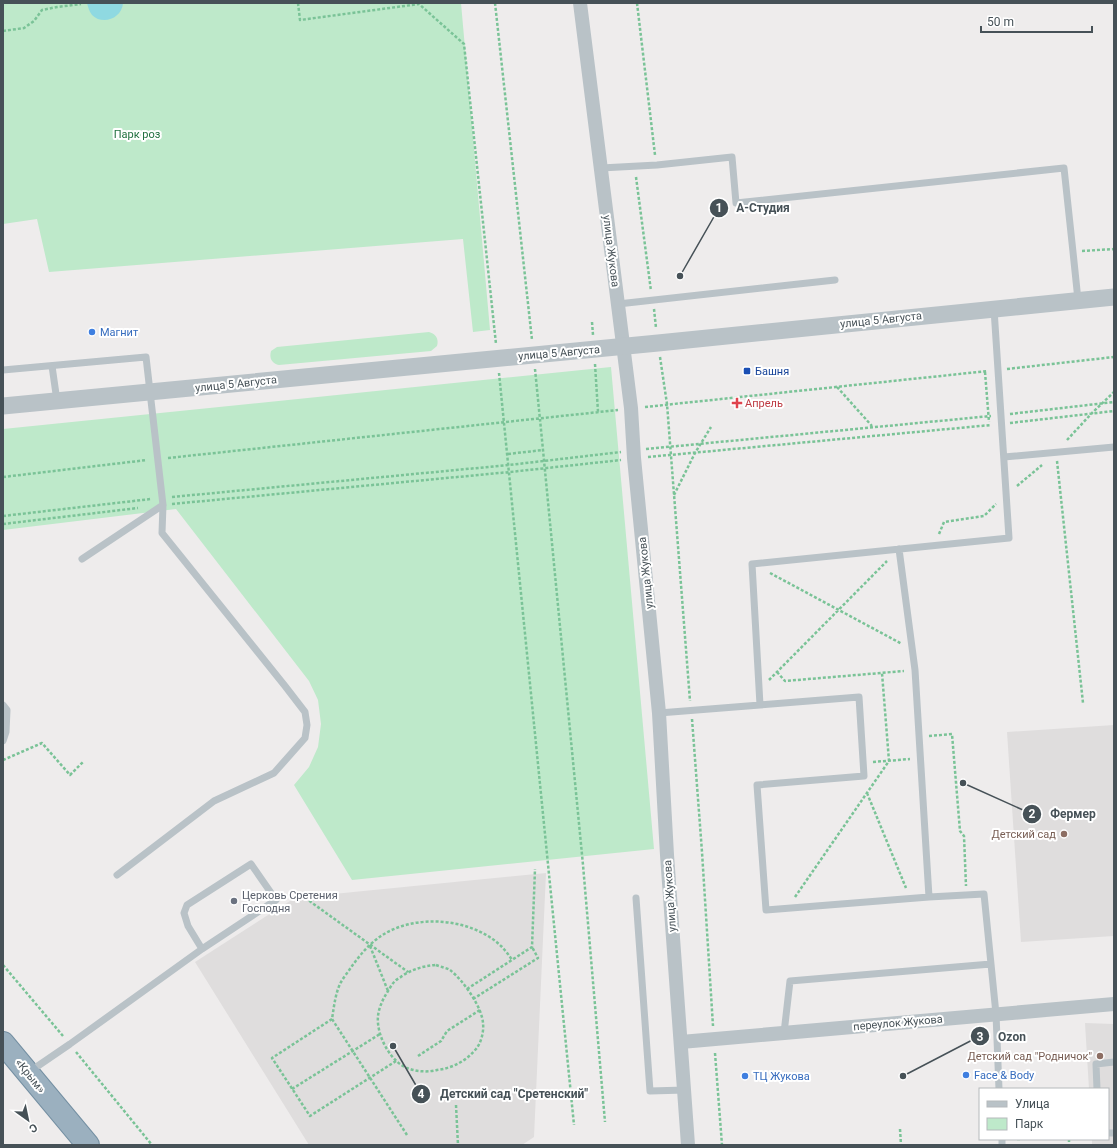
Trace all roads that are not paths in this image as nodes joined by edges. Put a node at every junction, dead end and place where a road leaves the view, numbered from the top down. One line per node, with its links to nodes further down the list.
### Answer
1 (580, 3): 2 (street, улица Жукова)
2 (601, 168): 5 (lane); 6 (street, улица Жукова)
3 (835, 280): 6 (lane)
4 (1114, 297): 5 (street, улица 5 Августа)
5 (1078, 300): 7 (street, улица 5 Августа)
6 (618, 304): 8 (street, улица Жукова)
7 (994, 309): 8 (street, улица 5 Августа); 15 (lane)
8 (623, 346): 11 (street, улица 5 Августа); 21 (street, улица Жукова)
9 (52, 366): 10 (lane); 11 (lane); 12 (lane)
10 (3, 370)
11 (150, 392): 12 (street, улица 5 Августа); 16 (lane)
12 (57, 401): 13 (street, улица 5 Августа)
13 (3, 406)
14 (1114, 447): 15 (lane)
15 (1004, 457): 17 (lane)
16 (163, 501): 18 (lane); 23 (lane)
17 (899, 549): 20 (lane); 24 (lane)
18 (82, 559)
19 (3, 705): 22 (lane)
20 (760, 705): 21 (lane); 24 (lane)
21 (659, 713): 31 (street, улица Жукова)
22 (3, 741)
23 (117, 875)
24 (929, 897): 27 (lane)
25 (636, 898): 38 (lane)
26 (202, 949): 26 (lane); 35 (lane)
27 (991, 964): 29 (lane); 30 (lane)
28 (1114, 1004): 29 (street, переулок Жукова)
29 (996, 1014): 30 (street, переулок Жукова); 36 (lane)
30 (784, 1033): 31 (street, переулок Жукова)
31 (681, 1042): 38 (street, улица Жукова)
32 (3, 1043): 35 (highway, «Крым»)
33 (3, 1055): 39 (highway, «Крым»)
34 (1114, 1062): 37 (lane)
35 (27, 1073): 40 (highway, «Крым»)
36 (999, 1088)
37 (1097, 1088)
38 (684, 1090): 41 (street, улица Жукова)
39 (78, 1145)
40 (88, 1145)
41 (688, 1145)

